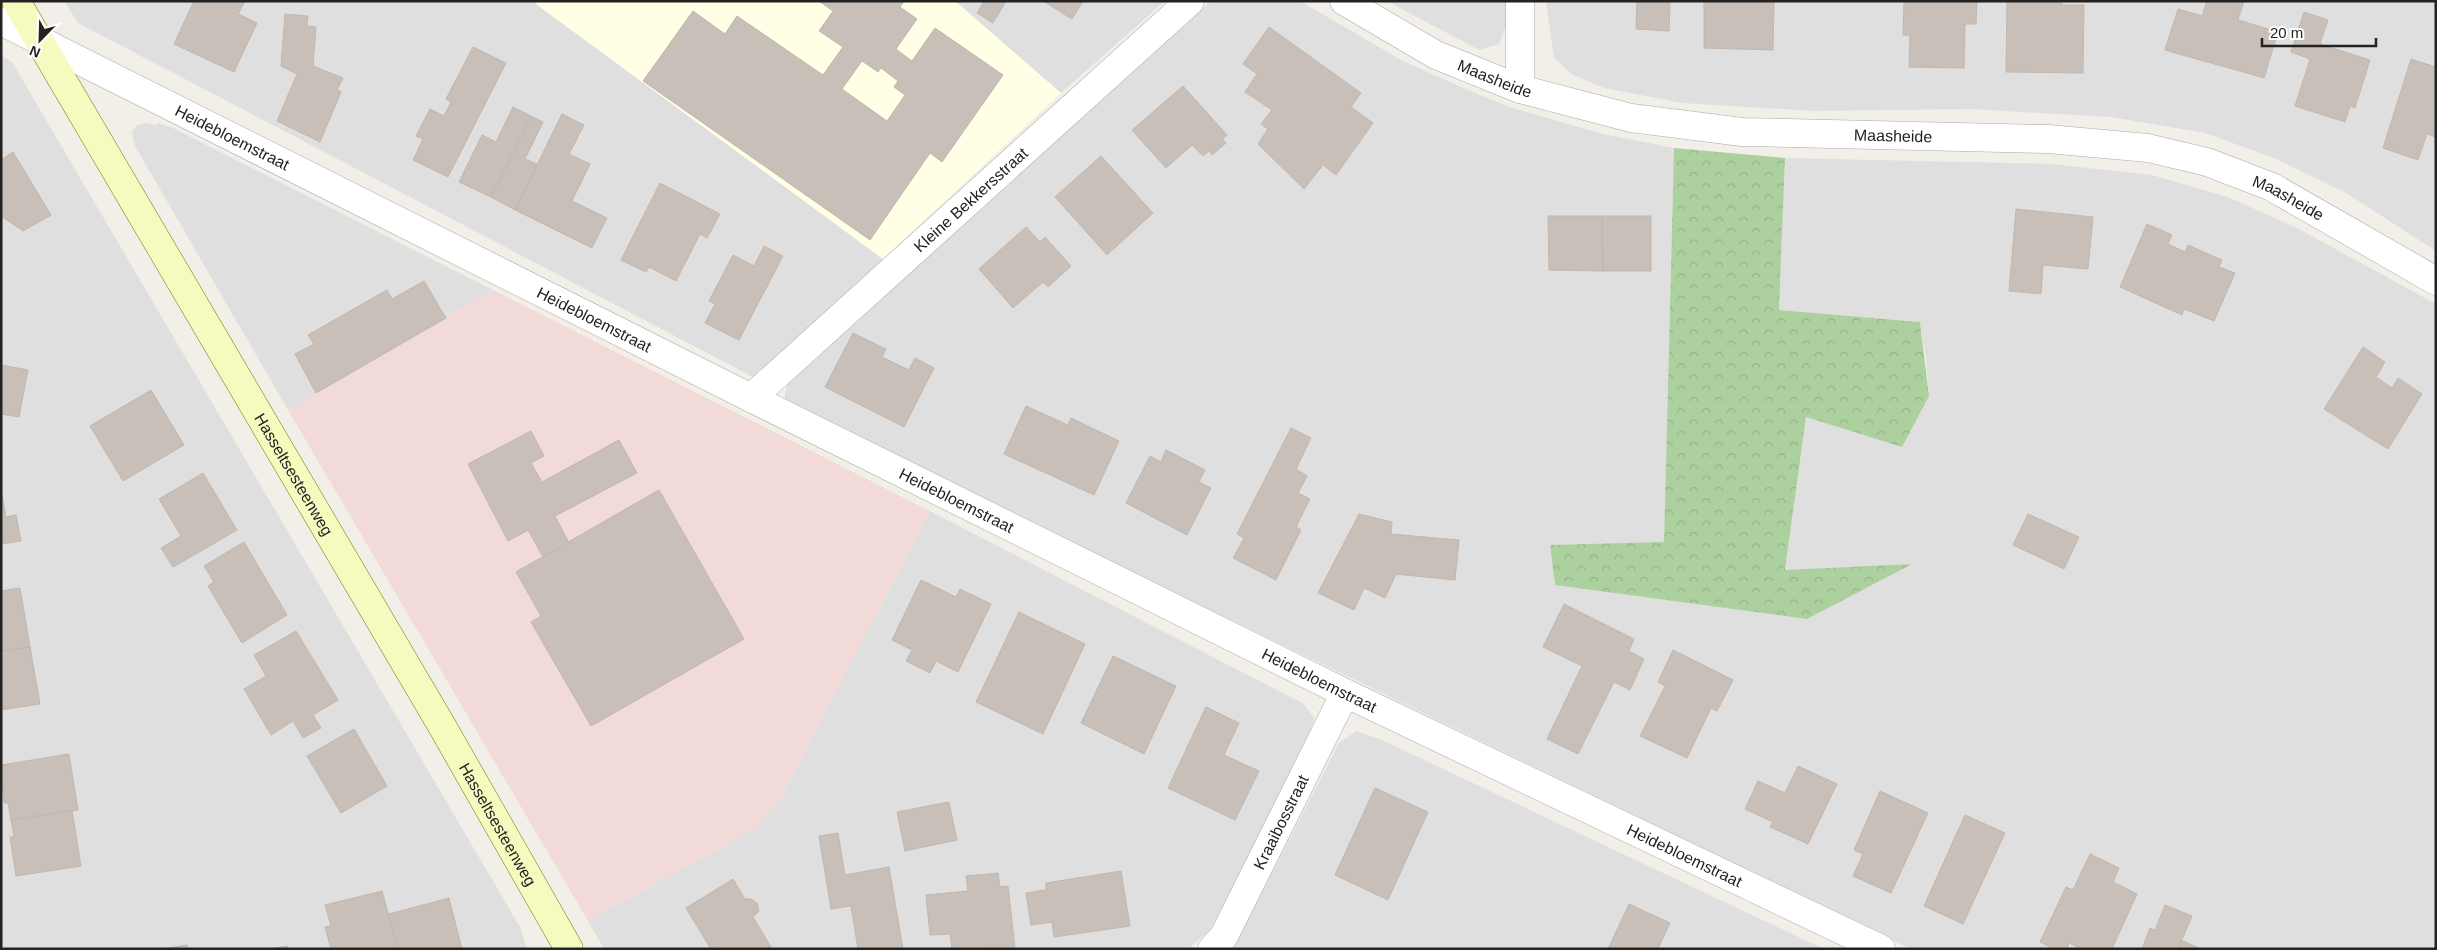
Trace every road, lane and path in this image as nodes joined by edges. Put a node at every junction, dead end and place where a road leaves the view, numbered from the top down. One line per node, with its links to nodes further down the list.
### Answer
1 (16, 1): 6 (street, Hasseltsesteenweg)
2 (1190, 1): 9 (street, Kleine Bekkersstraat)
3 (1344, 1): 7 (street, Maasheide)
4 (1520, 1): 7 (street)
5 (1, 21): 6 (street, Heidebloemstraat)
6 (37, 38): 9 (street, Heidebloemstraat); 11 (street, Hasseltsesteenweg)
7 (1520, 89): 8 (street, Maasheide)
8 (2436, 281)
9 (751, 398): 10 (street, Heidebloemstraat)
10 (1345, 693): 12 (street, Kraaibosstraat); 13 (street, Heidebloemstraat)
11 (569, 949)
12 (1212, 949)
13 (1881, 949)

